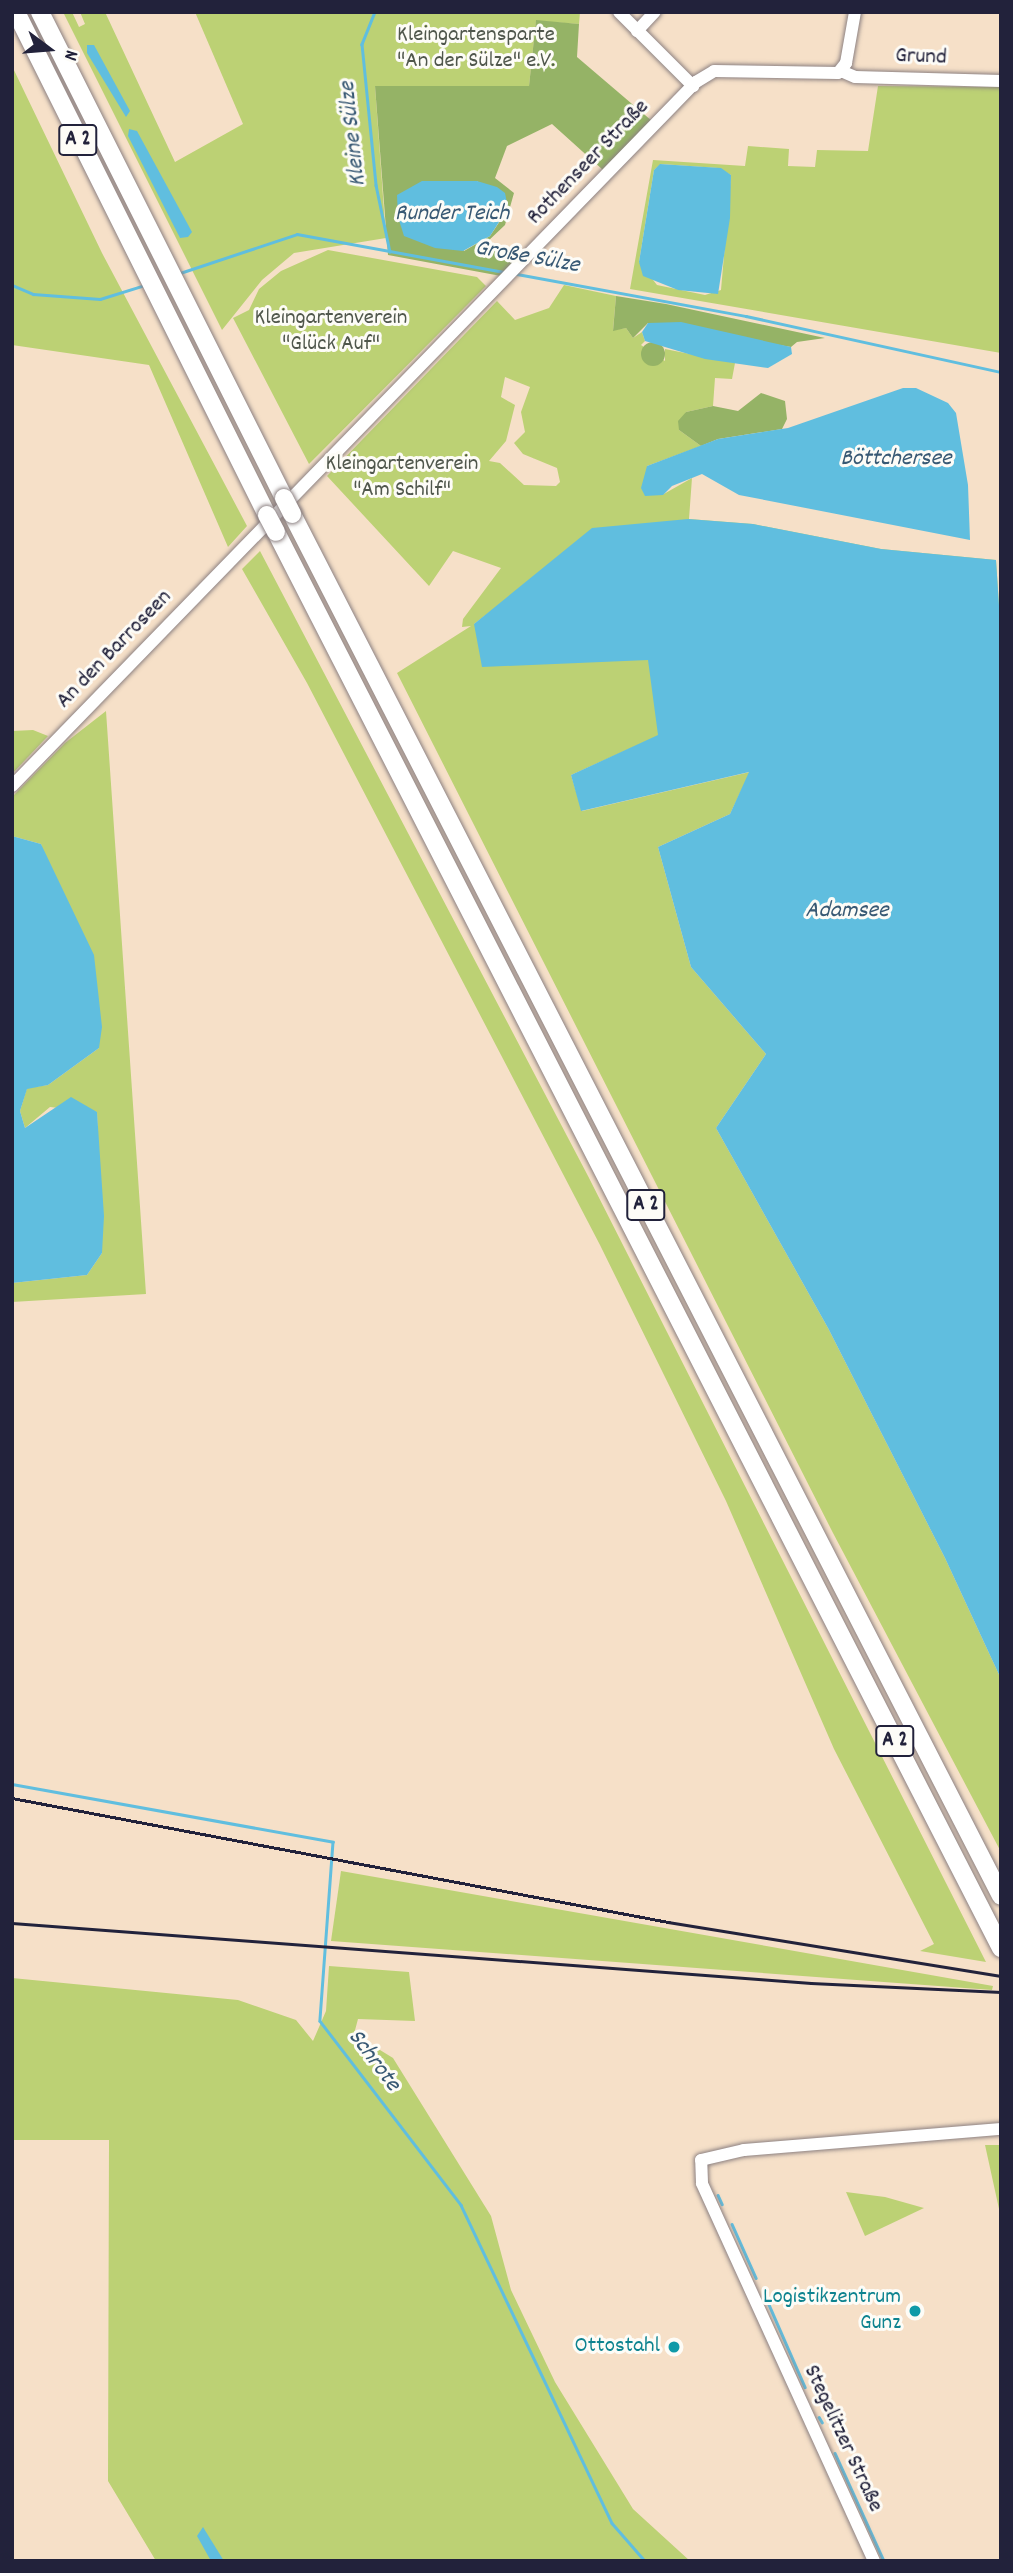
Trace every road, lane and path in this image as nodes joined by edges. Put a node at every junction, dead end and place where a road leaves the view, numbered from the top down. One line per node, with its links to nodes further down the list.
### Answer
1 (16, 12): 13 (highway, A 2, bridge)
2 (40, 12): 12 (highway, A 2, bridge)
3 (619, 12): 6 (street)
4 (655, 12): 6 (street)
5 (855, 12): 7 (street)
6 (637, 31): 9 (street)
7 (841, 71): 8 (street, Grund); 9 (street, Rothenseer Straße)
8 (1001, 81)
9 (693, 86): 10 (street, Rothenseer Straße)
10 (249, 544): 11 (street, An den Barroseen)
11 (12, 786)
12 (1001, 1896)
13 (1001, 1948)
14 (1001, 2129): 15 (street, Stegelitzer Straße)
15 (874, 2561)

